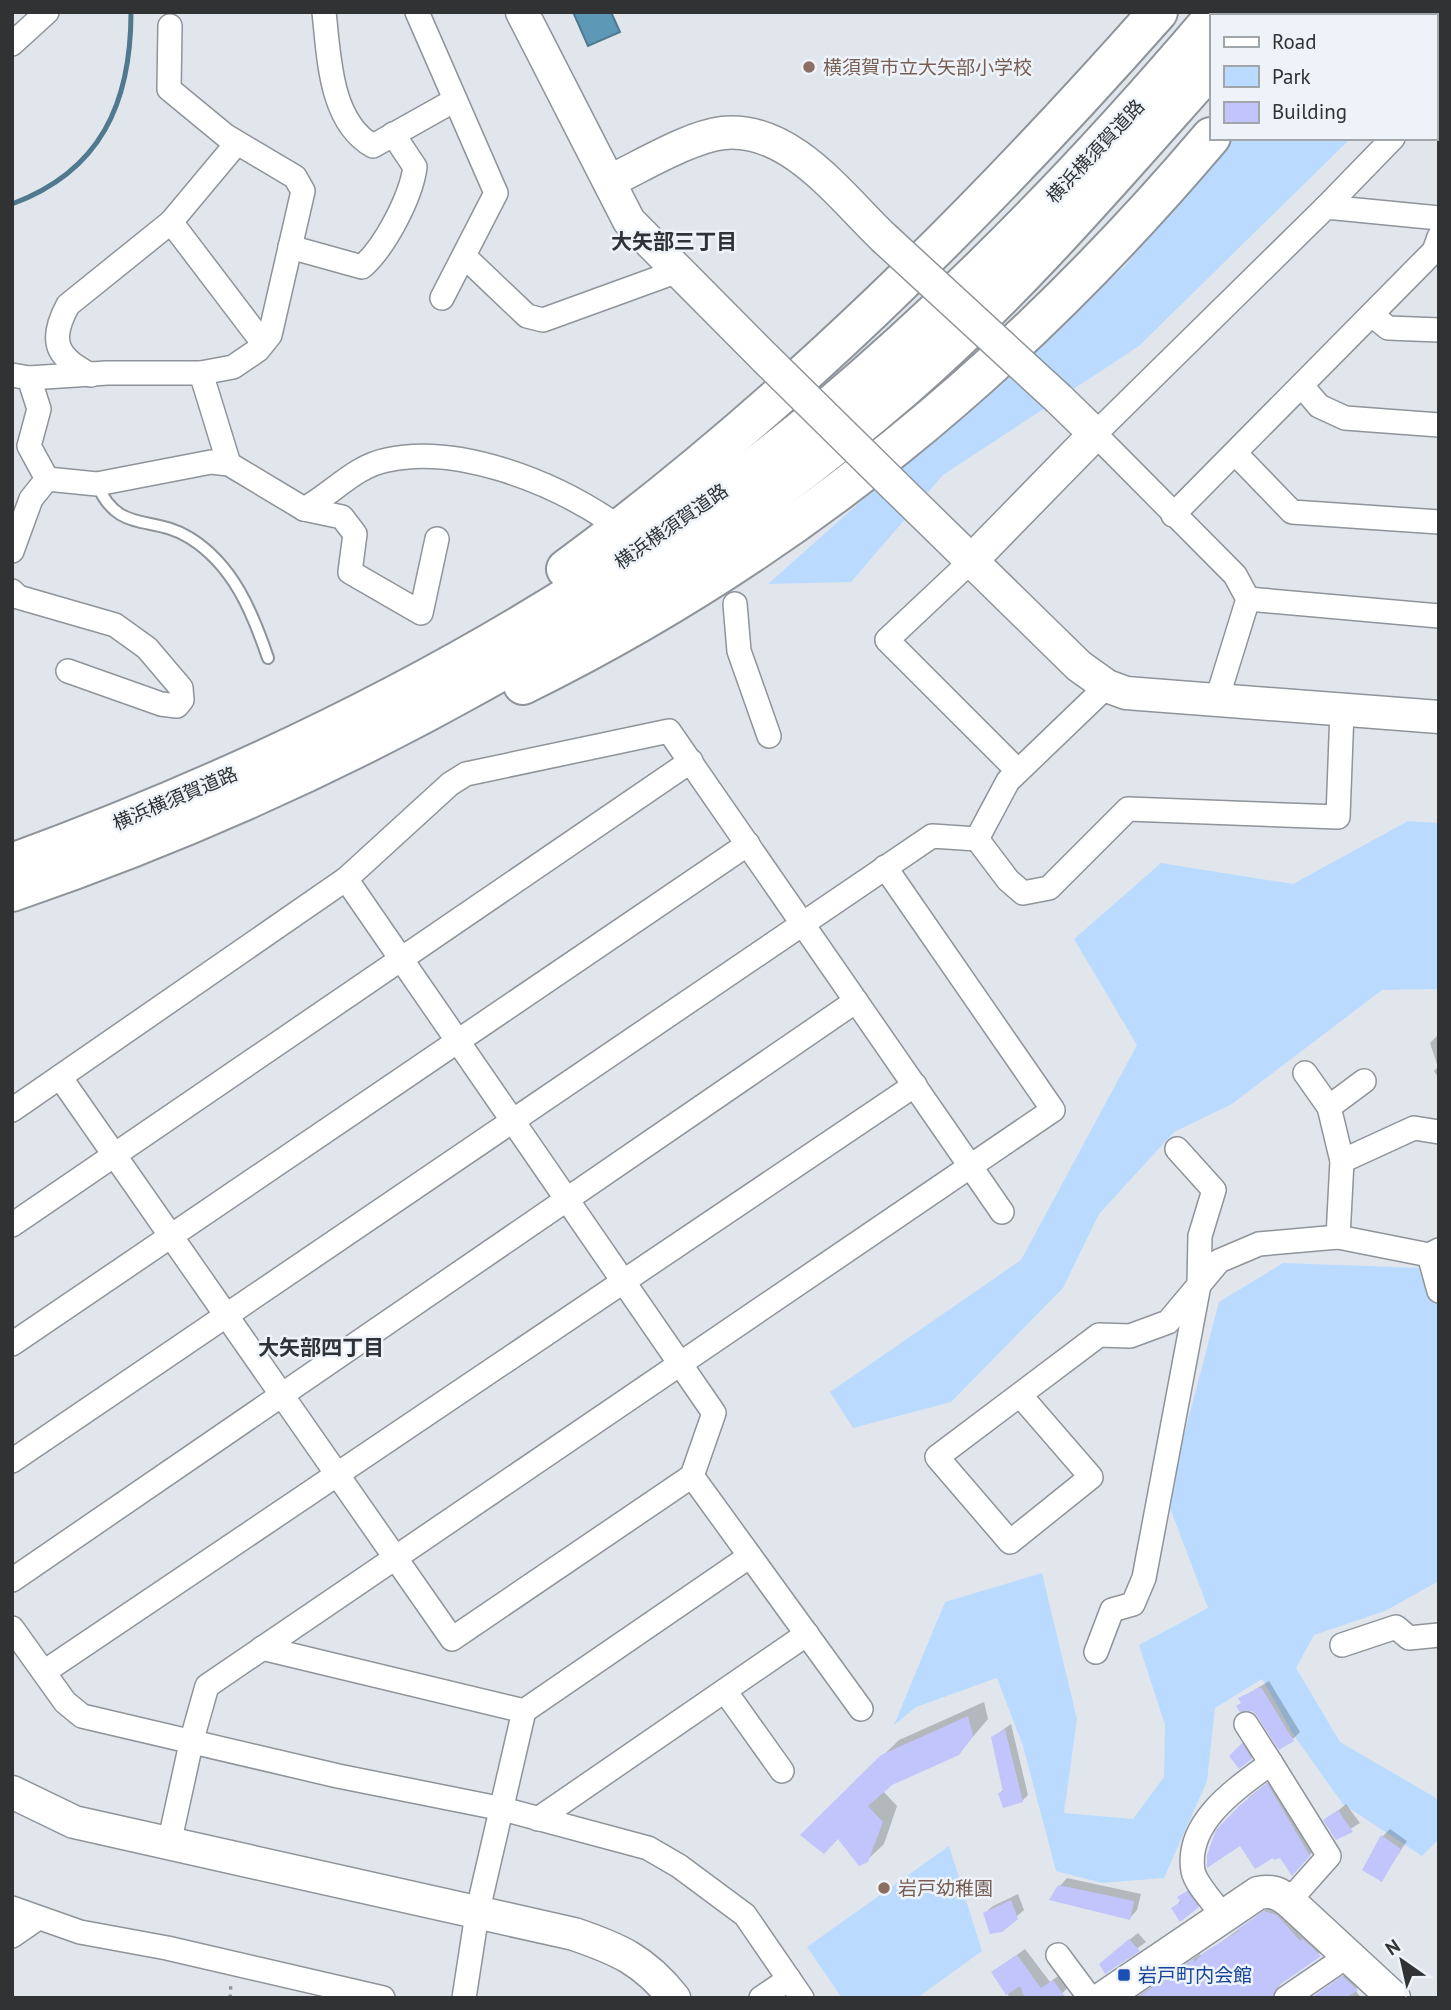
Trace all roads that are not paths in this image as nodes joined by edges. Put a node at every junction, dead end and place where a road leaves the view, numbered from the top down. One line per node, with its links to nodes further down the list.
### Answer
1 (47, 12): 8 (street)
2 (324, 12): 11 (street)
3 (417, 12): 10 (street)
4 (522, 12): 15 (street)
5 (1158, 12): 56 (highway)
6 (1210, 21): 56 (highway, 横浜横須賀道路)
7 (170, 26): 14 (street)
8 (12, 44)
9 (1210, 68): 63 (highway, 横浜横須賀道路)
10 (455, 100): 11 (street); 21 (street)
11 (393, 134): 20 (street)
12 (1210, 137): 63 (highway)
13 (1391, 140): 16 (street)
14 (237, 143): 18 (street); 20 (street)
15 (610, 181): 22 (street); 32 (street, bridge)
16 (1326, 207): 17 (street); 32 (street)
17 (1439, 218)
18 (171, 222): 26 (street); 28 (street)
19 (1439, 237): 24 (street)
20 (290, 247): 26 (street)
21 (465, 257): 22 (street); 23 (street)
22 (678, 271): 44 (street, bridge)
23 (442, 298)
24 (1371, 315): 25 (street); 30 (street)
25 (1439, 330)
26 (263, 343): 27 (street)
27 (201, 373): 28 (street); 34 (street)
28 (91, 375): 29 (street)
29 (21, 376): 35 (street)
30 (1302, 386): 31 (street); 33 (street)
31 (1439, 425)
32 (1095, 434): 39 (street); 44 (street)
33 (1235, 453): 39 (street); 41 (street)
34 (229, 464): 36 (street); 38 (street)
35 (47, 479): 36 (street); 37 (street)
36 (97, 484): 49 (lane)
37 (22, 499): 43 (street)
38 (304, 509): 40 (street); 42 (street)
39 (1173, 515): 46 (street)
40 (610, 521)
41 (1439, 522)
42 (437, 539)
43 (12, 551)
44 (970, 562): 51 (street); 58 (street)
45 (12, 591): 50 (street)
46 (1248, 599): 48 (street); 52 (street)
47 (735, 604): 55 (street)
48 (1439, 616)
49 (268, 658)
50 (68, 671)
51 (1107, 686): 52 (street); 58 (street)
52 (1217, 699): 53 (street)
53 (1342, 711): 54 (street); 59 (street)
54 (1439, 717)
55 (769, 736)
56 (299, 745): 63 (highway, 横浜横須賀道路)
57 (691, 761): 60 (street); 62 (street); 65 (street)
58 (1018, 771): 59 (street)
59 (977, 839): 61 (street)
60 (748, 844): 64 (street); 67 (street)
61 (885, 867): 64 (street); 79 (street)
62 (346, 879): 65 (street); 69 (street)
63 (20, 880)
64 (803, 923): 66 (street); 74 (street)
65 (401, 960): 67 (street); 77 (street)
66 (856, 1001): 71 (street); 80 (street)
67 (456, 1040): 74 (street); 83 (street)
68 (1305, 1073): 72 (street)
69 (60, 1077): 73 (street); 77 (street)
70 (1364, 1080): 72 (street)
71 (915, 1085): 79 (street); 86 (street)
72 (1329, 1107): 78 (street)
73 (12, 1110)
74 (512, 1121): 80 (street); 89 (street)
75 (1439, 1132): 78 (street)
76 (1177, 1149): 87 (street)
77 (114, 1155): 82 (street); 83 (street)
78 (1342, 1161): 84 (street)
79 (970, 1166): 81 (street); 91 (street)
80 (567, 1200): 86 (street); 92 (street)
81 (1003, 1212)
82 (12, 1224)
83 (171, 1236): 89 (street); 90 (street)
84 (1338, 1237): 85 (street); 87 (street)
85 (1434, 1252): 88 (street)
86 (624, 1283): 91 (street); 95 (street)
87 (1199, 1284): 93 (street); 105 (street)
88 (1439, 1291)
89 (226, 1315): 92 (street); 94 (street)
90 (12, 1344)
91 (679, 1362): 96 (street); 98 (street)
92 (282, 1395): 95 (street); 99 (street)
93 (1020, 1395): 93 (street)
94 (12, 1461)
95 (338, 1476): 98 (street); 106 (street)
96 (692, 1476): 97 (street); 98 (street)
97 (750, 1556): 101 (street); 109 (street)
98 (396, 1559): 104 (street)
99 (12, 1580)
100 (12, 1628): 106 (street)
101 (807, 1634): 107 (street); 108 (street)
102 (1439, 1635): 103 (street)
103 (1342, 1645)
104 (262, 1648): 109 (street); 111 (street)
105 (1096, 1653)
106 (44, 1672): 111 (street)
107 (725, 1691): 113 (street); 116 (street)
108 (861, 1709)
109 (524, 1711): 115 (street)
110 (1246, 1724): 112 (street)
111 (192, 1740): 115 (street); 117 (street)
112 (1271, 1763): 118 (street); 121 (street)
113 (782, 1770)
114 (12, 1792): 117 (street)
115 (503, 1810): 116 (street); 120 (street)
116 (538, 1819): 126 (street)
117 (169, 1844): 120 (street)
118 (1289, 1901): 121 (street); 125 (street)
119 (12, 1908): 122 (street)
120 (477, 1914): 128 (street); 129 (street)
121 (1223, 1916): 132 (street)
122 (38, 1917): 123 (street); 127 (street)
123 (12, 1936)
124 (1059, 1955): 131 (street)
125 (1346, 1957): 133 (street); 134 (street)
126 (795, 1988): 130 (street)
127 (383, 1998)
128 (464, 1998)
129 (674, 1998)
130 (761, 1998)
131 (1090, 1998)
132 (1103, 1998)
133 (1286, 1998)
134 (1394, 1998)

